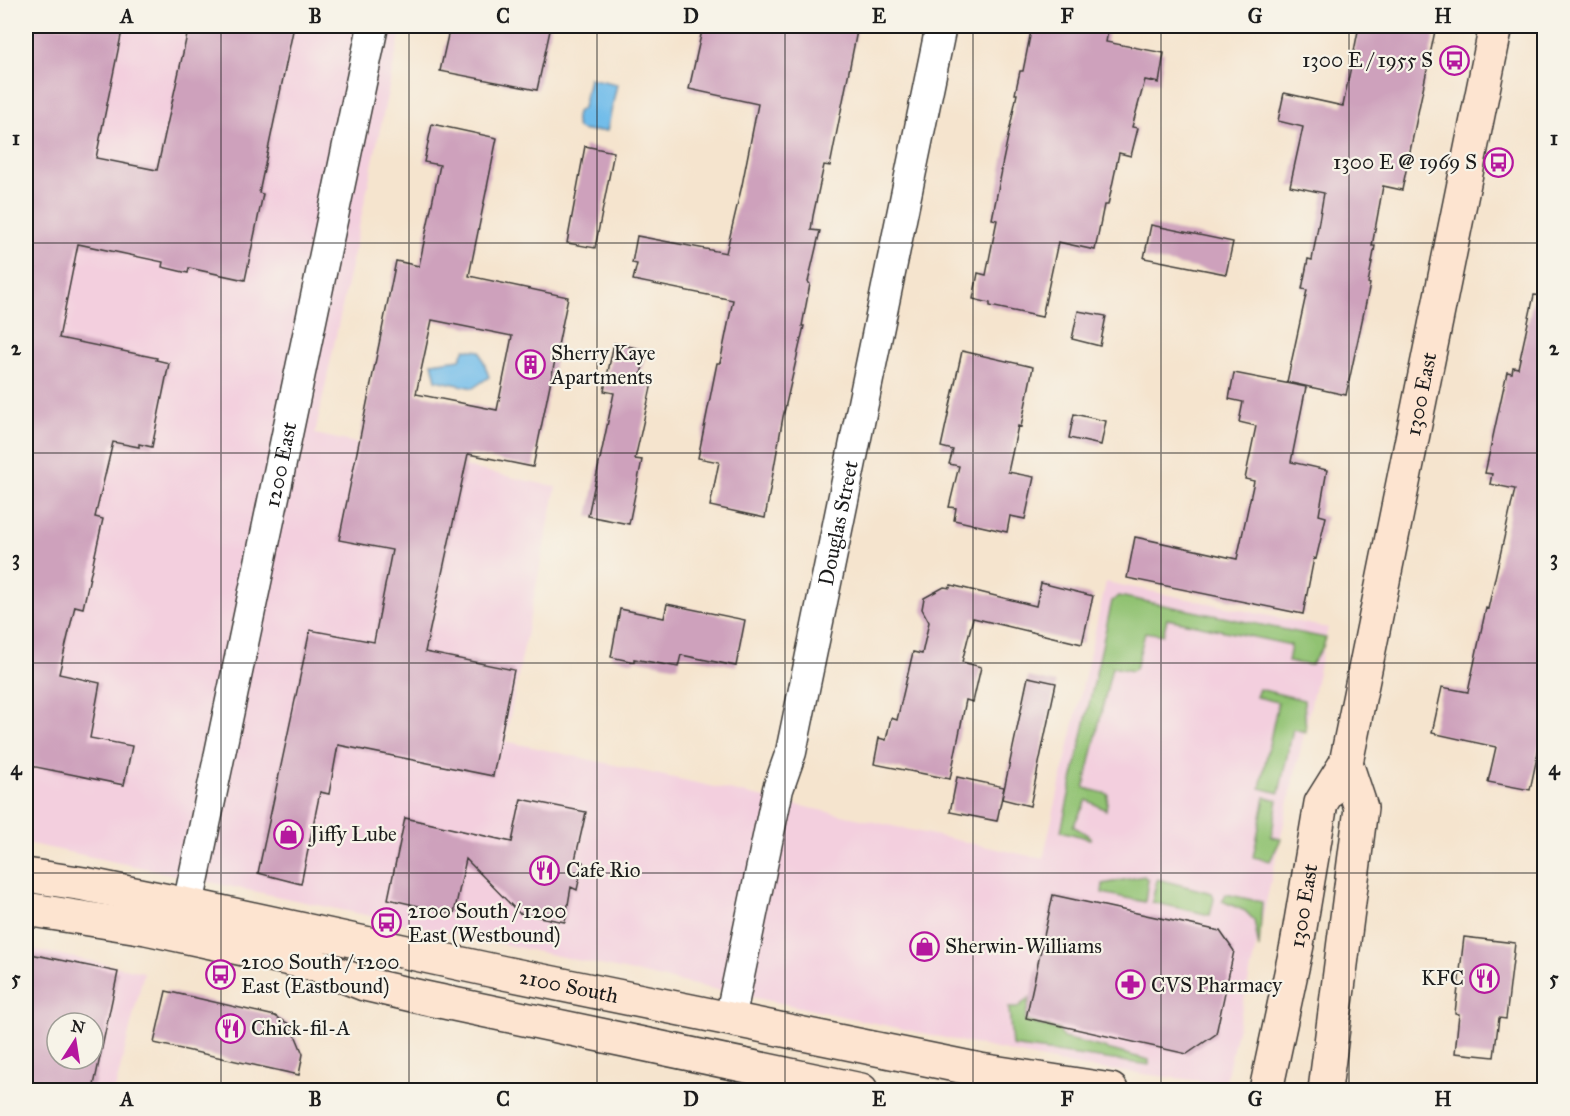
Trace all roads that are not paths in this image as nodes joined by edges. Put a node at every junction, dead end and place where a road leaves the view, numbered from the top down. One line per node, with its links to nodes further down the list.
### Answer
1 (373, 26): 6 (street, 1200 East)
2 (941, 26): 9 (street, Douglas Street)
3 (1496, 26): 4 (main road, 1300 East)
4 (1346, 763): 12 (main road, 1300 East); 13 (main road, 1300 East)
5 (26, 875): 6 (main road, 2100 South)
6 (188, 905): 9 (main road, 2100 South)
7 (26, 909): 8 (main road, 2100 South)
8 (425, 998): 9 (main road); 10 (main road, 2100 South)
9 (730, 1019): 11 (main road, 2100 South)
10 (861, 1090)
11 (1111, 1090)
12 (1266, 1090)
13 (1325, 1090)

